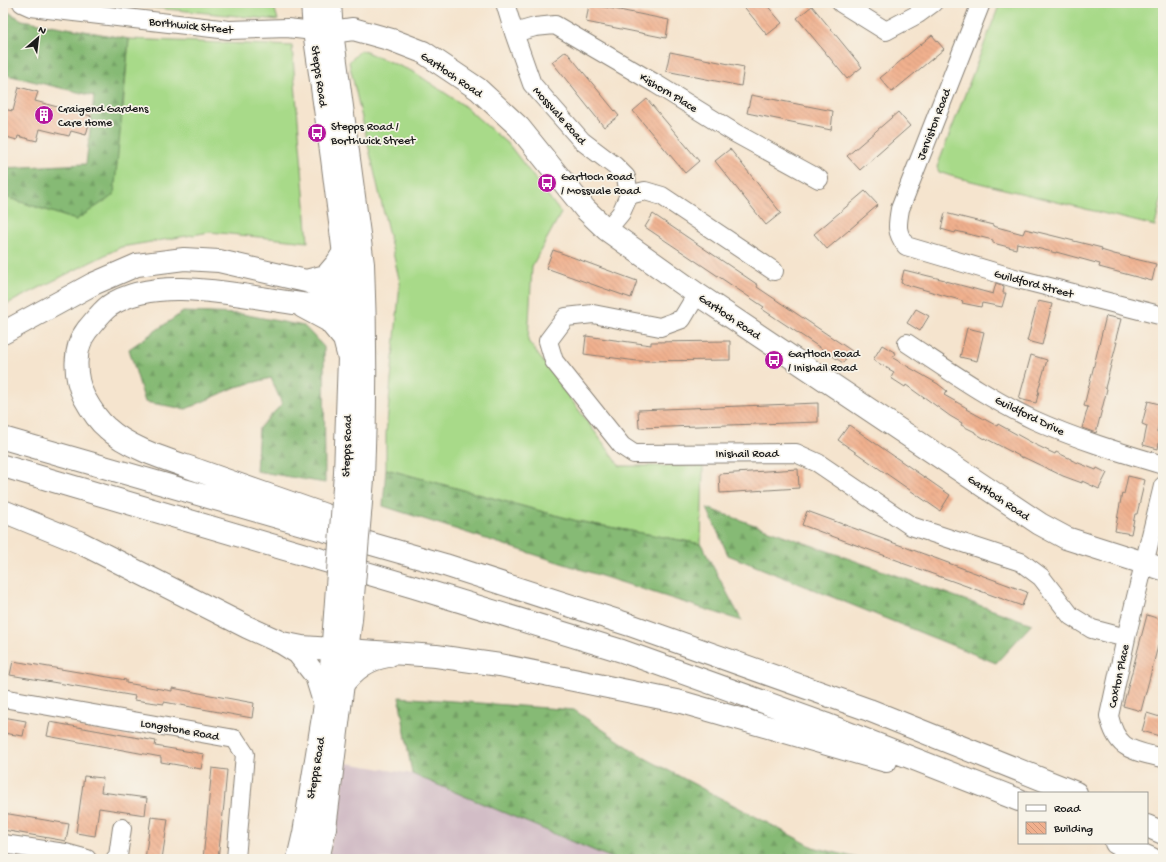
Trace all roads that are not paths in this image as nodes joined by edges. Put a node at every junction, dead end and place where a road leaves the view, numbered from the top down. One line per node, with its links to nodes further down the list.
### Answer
1 (22, 3): 8 (street, Borthwick Street)
2 (312, 3): 8 (main road)
3 (330, 3): 8 (main road)
4 (505, 3): 9 (street, Mossvale Road)
5 (841, 3): 6 (street)
6 (933, 3)
7 (975, 5): 13 (street, Jerviston Road)
8 (323, 32): 12 (main road, Gartloch Road); 14 (main road, Stepps Road); 18 (main road, Stepps Road)
9 (514, 33): 10 (street, Kishorn Place); 11 (street, Mossvale Road)
10 (819, 179)
11 (629, 195): 12 (street); 15 (street)
12 (607, 230): 17 (main road, Gartloch Road)
13 (906, 246): 20 (street, Guildford Street)
14 (344, 252): 16 (main road); 18 (main road, Stepps Road)
15 (774, 271)
16 (306, 281): 18 (main road); 21 (main road)
17 (697, 294): 31 (main road, Gartloch Road); 32 (street, Inishail Road)
18 (354, 302): 19 (main road); 23 (main road, Stepps Road); 27 (main road, Stepps Road)
19 (299, 304): 23 (main road); 30 (main road)
20 (1163, 316)
21 (3, 332)
22 (907, 343): 25 (street, Guildford Drive)
23 (349, 358): 27 (main road, Stepps Road)
24 (3, 438): 30 (main road)
25 (1163, 465)
26 (3, 466): 41 (main road)
27 (354, 476): 34 (main road, Stepps Road, bridge)
28 (1163, 486): 31 (street, Coxton Place)
29 (3, 511): 33 (main road)
30 (445, 565): 40 (main road)
31 (1154, 566): 32 (street, Coxton Place)
32 (1126, 638): 39 (street, Coxton Place)
33 (282, 643): 34 (main road); 38 (main road)
34 (340, 650): 35 (main road); 36 (main road, Stepps Road); 38 (main road, Stepps Road)
35 (401, 654): 36 (main road); 41 (main road)
36 (343, 684): 51 (main road, Stepps Road)
37 (3, 698): 49 (street, Longstone Road)
38 (325, 705): 50 (main road, Stepps Road)
39 (1163, 758)
40 (1074, 792)
41 (1015, 798)
42 (1148, 826): 44 (main road)
43 (122, 828): 48 (street)
44 (1163, 833)
45 (3, 844): 47 (street)
46 (1118, 844): 52 (main road)
47 (86, 859)
48 (115, 859)
49 (236, 859)
50 (298, 859)
51 (318, 859)
52 (1152, 859)

